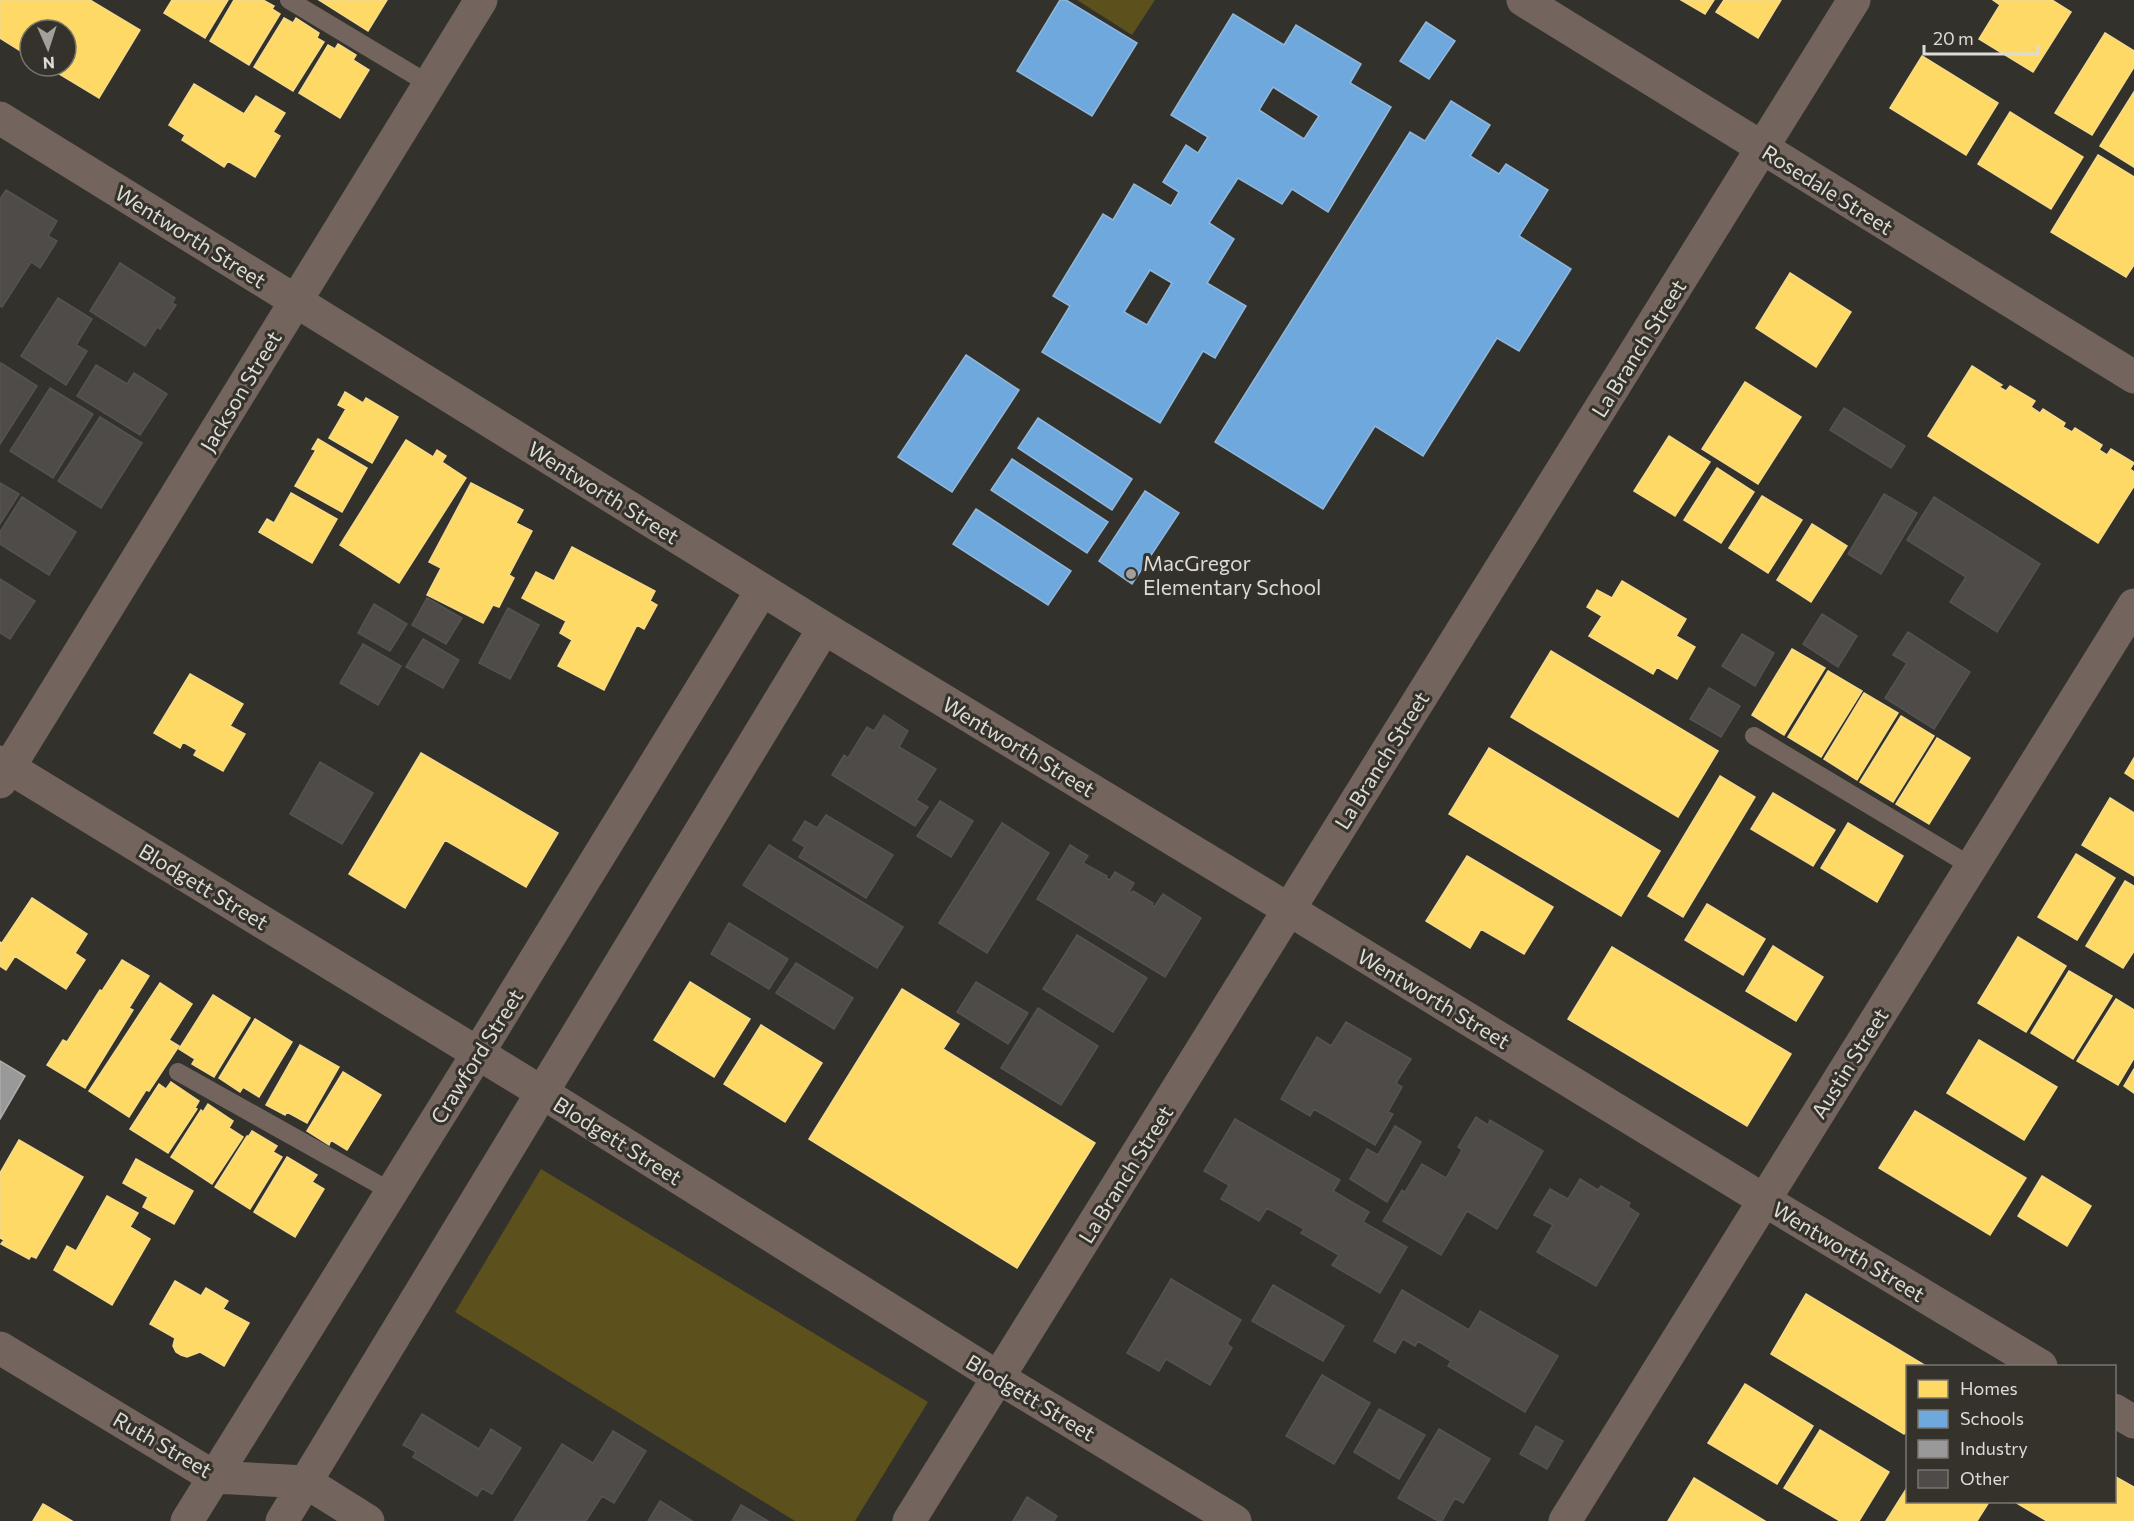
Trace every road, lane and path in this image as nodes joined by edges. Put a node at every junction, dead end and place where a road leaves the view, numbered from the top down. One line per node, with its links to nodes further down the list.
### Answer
1 (289, 0): 5 (lane)
2 (482, 0): 5 (street, Jackson Street)
3 (1523, 0): 7 (street, Rosedale Street)
4 (1854, 0): 7 (street, La Branch Street)
5 (429, 84): 8 (street, Jackson Street)
6 (0, 118): 8 (street, Wentworth Street)
7 (1762, 148): 9 (street, Rosedale Street); 16 (street, La Branch Street)
8 (295, 301): 10 (street, Wentworth Street); 14 (street, Jackson Street)
9 (2134, 377)
10 (762, 590): 12 (street, Wentworth Street); 17 (street, Crawford Street)
11 (2134, 605): 15 (street, Austin Street)
12 (824, 628): 16 (street, Wentworth Street); 19 (street)
13 (1754, 736): 15 (lane)
14 (3, 771): 17 (street, Blodgett Street)
15 (1971, 866): 21 (street, Austin Street)
16 (1288, 909): 21 (street, Wentworth Street); 24 (street, La Branch Street)
17 (478, 1053): 19 (street, Blodgett Street); 20 (street, Crawford Street)
18 (178, 1072): 20 (lane)
19 (543, 1093): 24 (street, Blodgett Street); 28 (street)
20 (392, 1192): 27 (street, Crawford Street)
21 (1764, 1200): 23 (street, Wentworth Street); 34 (street, Austin Street)
22 (0, 1348): 27 (street, Ruth Street)
23 (2039, 1365)
24 (999, 1378): 32 (street, La Branch Street); 33 (street, Blodgett Street)
25 (2116, 1411): 26 (street)
26 (2134, 1422)
27 (214, 1477): 28 (street, Ruth Street); 29 (street, Crawford Street)
28 (306, 1482): 30 (street); 31 (street, Ruth Street)
29 (187, 1521)
30 (282, 1521)
31 (368, 1521)
32 (909, 1521)
33 (1235, 1521)
34 (1565, 1521)

